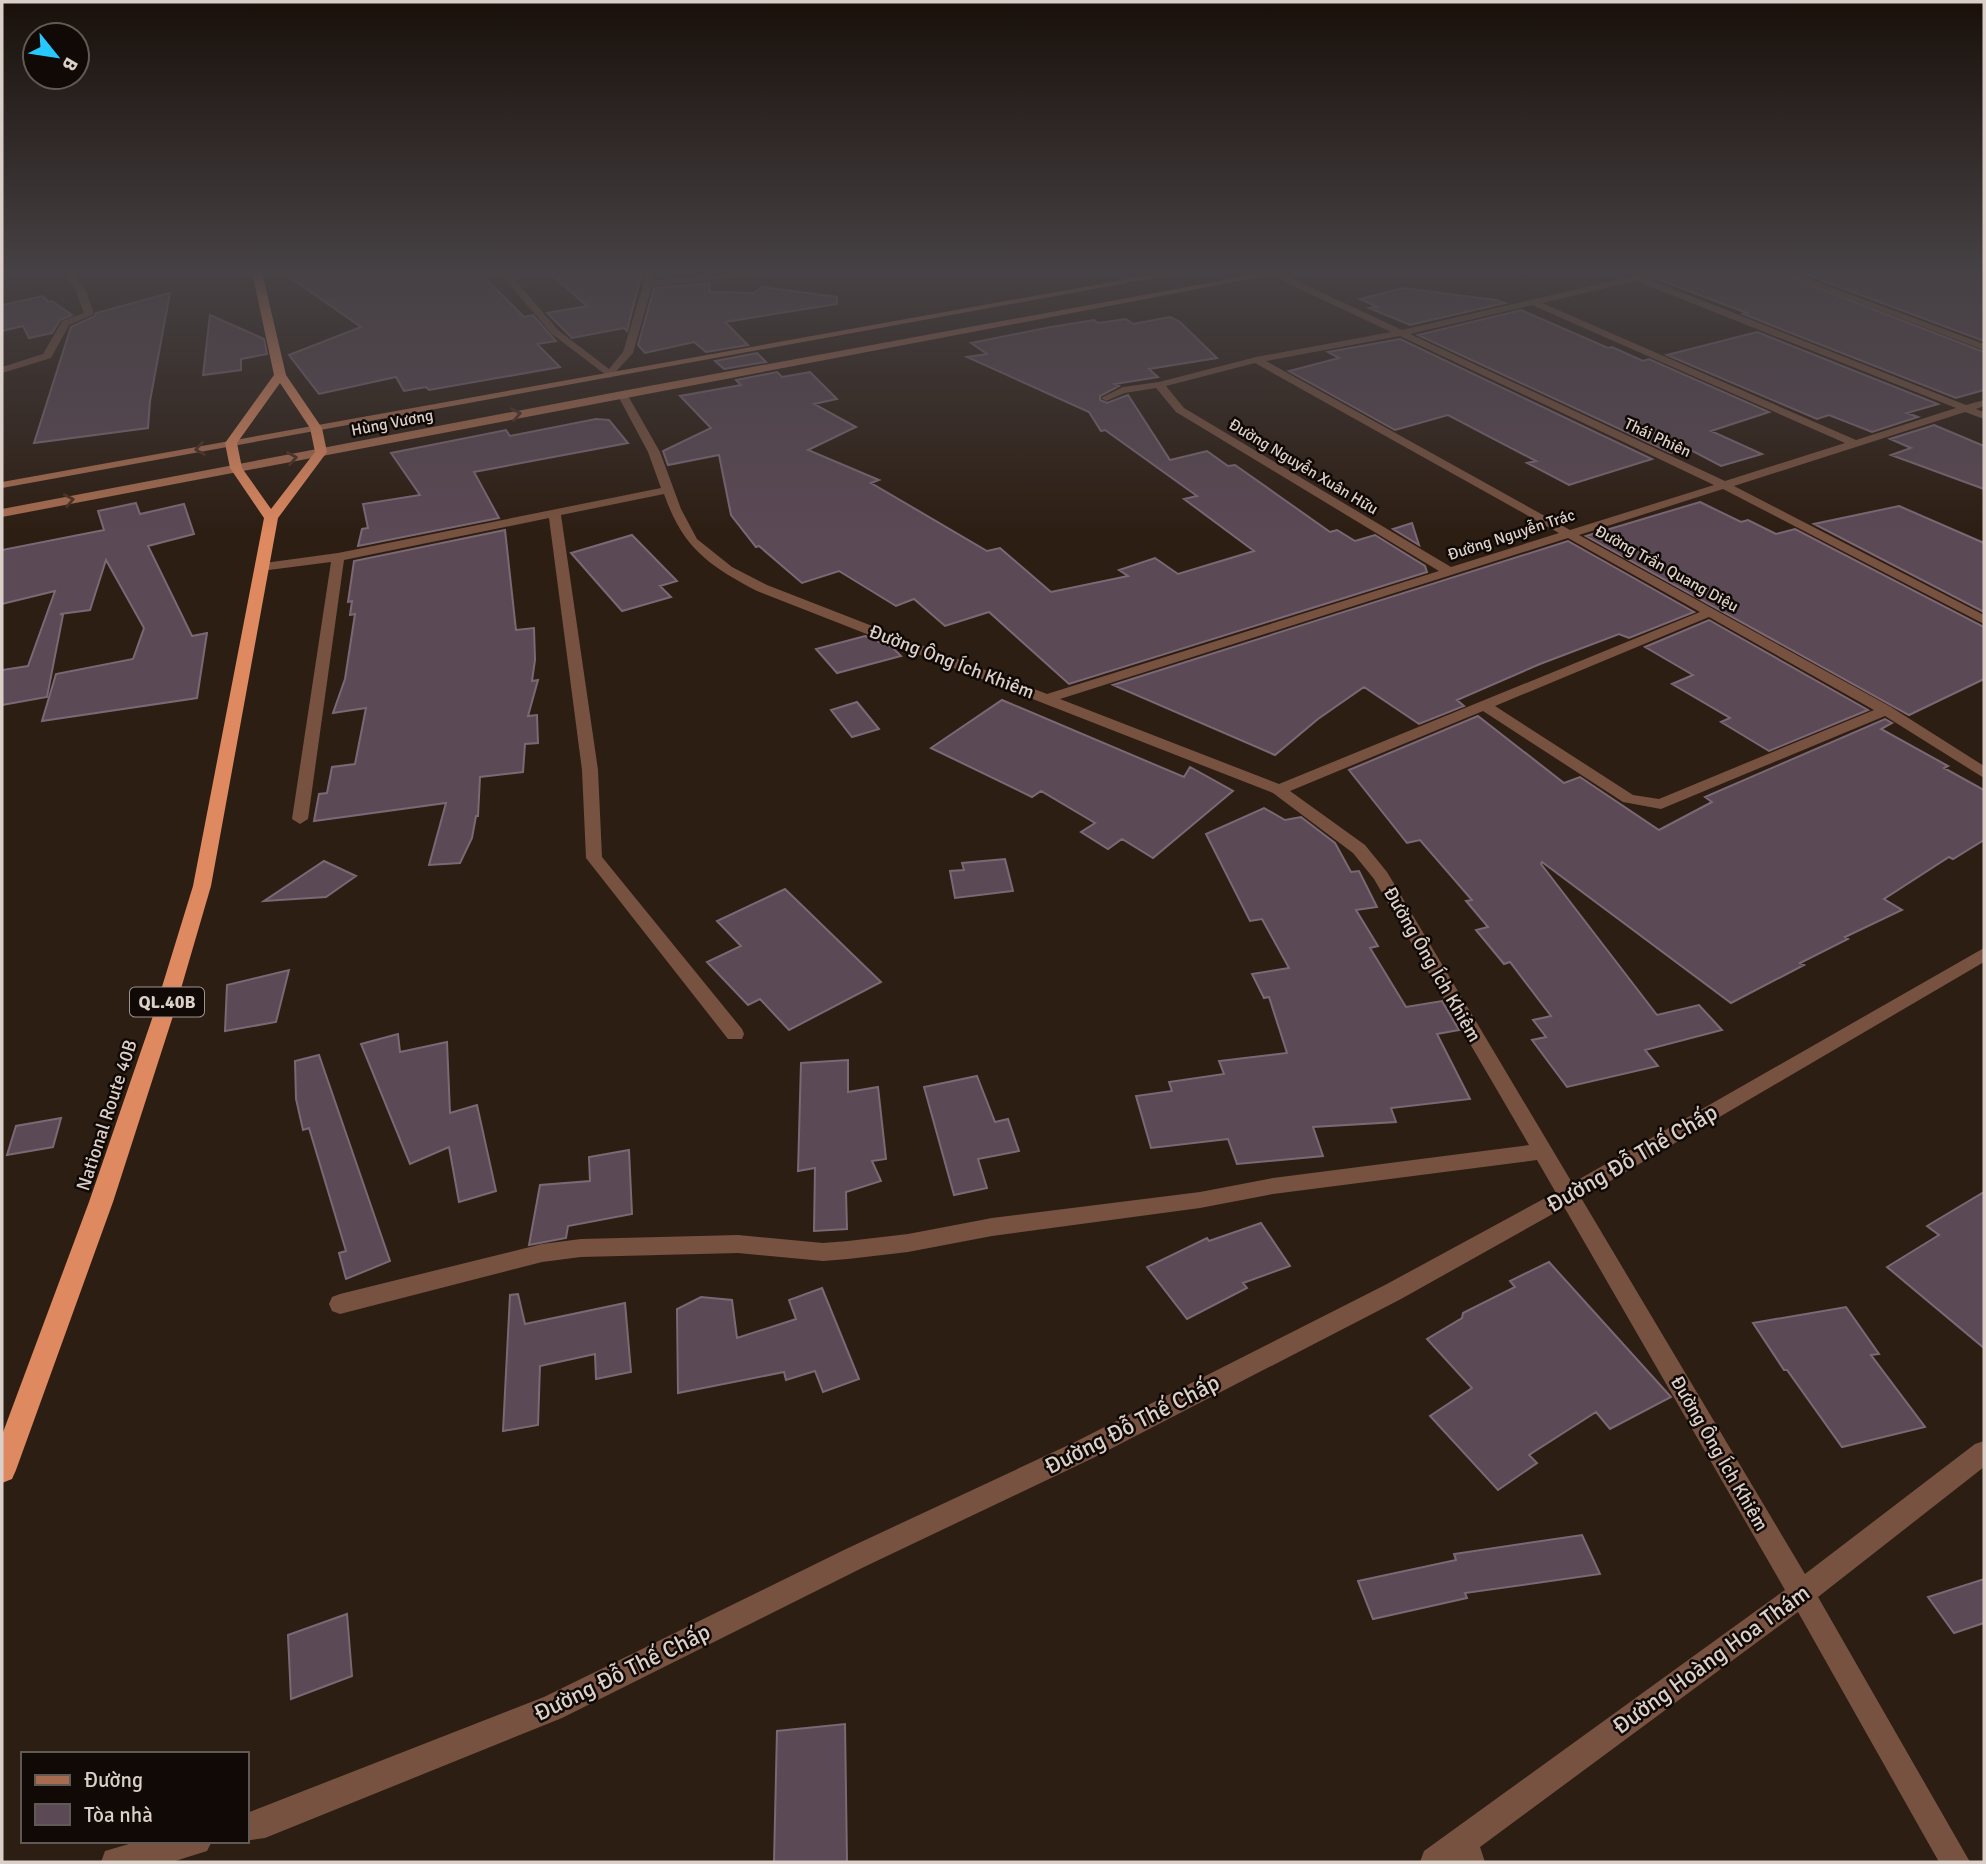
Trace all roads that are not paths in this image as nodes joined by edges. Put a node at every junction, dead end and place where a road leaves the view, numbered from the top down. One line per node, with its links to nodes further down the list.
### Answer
1 (37, 359): 12 (street)
2 (276, 359): 13 (highway)
3 (590, 359): 14 (street)
4 (623, 359): 14 (street)
5 (699, 359): 14 (main road, Hùng Vương)
6 (811, 359): 16 (main road, Hùng Vương)
7 (1261, 359): 11 (street)
8 (1456, 359): 27 (street, Thái Phiên)
9 (1663, 359): 23 (street)
10 (1841, 359): 19 (street)
11 (1256, 360): 15 (street); 32 (street, Đường Trần Quang Diệu)
12 (2, 370)
13 (280, 375): 21 (highway); 22 (highway)
14 (610, 375): 16 (main road); 21 (main road, Hùng Vương)
15 (1159, 385): 17 (street); 35 (street, Đường Nguyễn Xuân Hữu)
16 (622, 394): 24 (main road, Hùng Vương, one-way to 16); 28 (street, Đường Ông Ích Khiêm)
17 (1106, 397)
18 (1984, 402): 19 (street, Đường Nguyễn Trác)
19 (1965, 408): 20 (street); 23 (street, Đường Nguyễn Trác)
20 (1984, 416)
21 (316, 428): 22 (main road, Hùng Vương); 24 (highway)
22 (231, 443): 25 (highway); 26 (main road, Hùng Vương, one-way to 26)
23 (1854, 443): 27 (street, Đường Nguyễn Trác)
24 (321, 452): 25 (main road, Hùng Vương, one-way to 24); 31 (highway)
25 (236, 468): 29 (main road, Hùng Vương, one-way to 25); 31 (highway)
26 (2, 485)
27 (1724, 485): 32 (street, Đường Nguyễn Trác); 37 (street, Thái Phiên)
28 (668, 489): 30 (street); 38 (street, Đường Ông Ích Khiêm)
29 (2, 513)
30 (555, 514): 33 (street); 45 (street)
31 (271, 518): 34 (highway, National Route 40B / QL.40B)
32 (1570, 534): 35 (street, Đường Nguyễn Trác); 36 (street, Đường Trần Quang Diệu)
33 (338, 557): 34 (street); 43 (street)
34 (261, 567): 50 (highway, National Route 40B / QL.40B)
35 (1450, 572): 38 (street, Đường Nguyễn Trác)
36 (1711, 612): 39 (street); 40 (street, Đường Trần Quang Diệu)
37 (1984, 620)
38 (1049, 698): 42 (street, Đường Ông Ích Khiêm)
39 (1486, 706): 40 (street); 42 (street)
40 (1886, 710): 41 (street, Đường Trần Quang Diệu)
41 (1984, 773)
42 (1279, 790): 46 (street, Đường Ông Ích Khiêm)
43 (300, 819)
44 (1984, 954): 47 (street, Đường Đỗ Thế Chấp)
45 (735, 1034)
46 (1543, 1151): 47 (street, Đường Ông Ích Khiêm); 48 (street)
47 (1569, 1195): 51 (street, Đường Ông Ích Khiêm); 52 (street, Đường Đỗ Thế Chấp)
48 (340, 1304)
49 (1984, 1452): 51 (street, Đường Hoàng Hoa Thám)
50 (2, 1470)
51 (1802, 1592): 54 (street, Đường Hoàng Hoa Thám); 57 (street, Đường Ông Ích Khiêm)
52 (248, 1828)
53 (189, 1843): 55 (street)
54 (1466, 1852): 56 (street, Đường Hoàng Hoa Thám)
55 (116, 1862)
56 (1435, 1862)
57 (1955, 1862)

